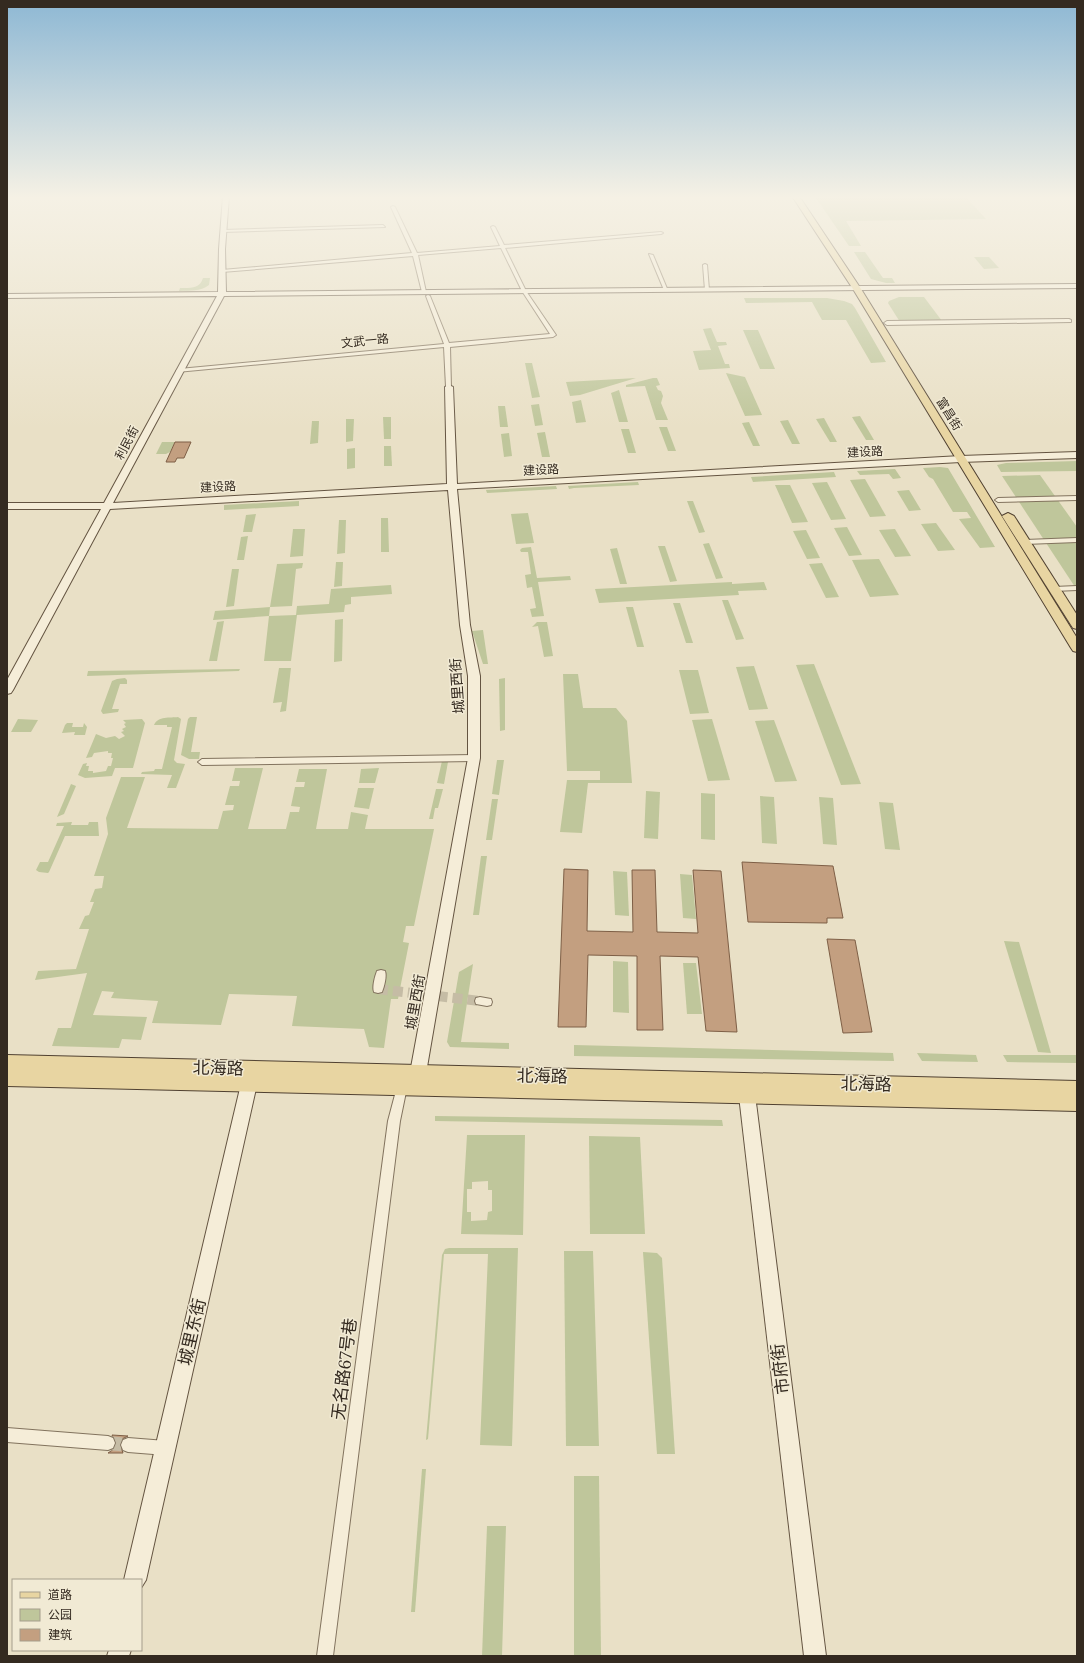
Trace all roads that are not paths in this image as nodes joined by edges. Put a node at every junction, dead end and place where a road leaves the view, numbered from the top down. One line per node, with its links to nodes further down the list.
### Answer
1 (222, 274): 16 (street, 利民街)
2 (420, 274): 14 (street, 城里西街)
3 (517, 274): 13 (street)
4 (659, 274): 9 (street)
5 (706, 274): 10 (street)
6 (850, 274): 11 (main road, 富昌街)
7 (851, 274): 11 (main road, 富昌街)
8 (1077, 286): 11 (street)
9 (666, 290): 10 (street); 13 (street)
10 (707, 290): 11 (street)
11 (862, 291): 12 (street); 13 (street); 19 (main road, 富昌街); 24 (main road, 富昌街)
12 (1077, 291)
13 (526, 293): 14 (street); 20 (street, 文武一路)
14 (426, 294): 16 (street); 20 (street, 城里西街)
15 (7, 296): 16 (street)
16 (221, 296): 17 (street); 21 (street, 利民街)
17 (7, 300)
18 (1069, 321): 19 (street)
19 (887, 323): 25 (main road, 富昌街)
20 (447, 345): 21 (street, 文武一路); 22 (street, 城里西街)
21 (179, 371): 30 (street, 利民街)
22 (449, 387): 26 (street, 城里西街)
23 (1077, 455): 25 (street, 建设路)
24 (961, 459): 25 (street, 建设路); 26 (street, 建设路); 36 (main road, 富昌街)
25 (972, 459): 28 (main road, 富昌街)
26 (452, 487): 30 (street, 建设路); 38 (street, 城里西街)
27 (1077, 498): 28 (street)
28 (998, 500): 32 (main road, 富昌街)
29 (7, 506): 30 (street, 建设路)
30 (106, 506): 37 (street, 利民街)
31 (1077, 540): 32 (street)
32 (1025, 542): 34 (main road, 富昌街)
33 (1077, 588): 34 (street)
34 (1054, 589): 35 (main road, 富昌街)
35 (1077, 625)
36 (1077, 648)
37 (7, 690)
38 (474, 758): 39 (street); 43 (street, 城里西街)
39 (202, 762)
40 (381, 974): 41 (street)
41 (378, 989)
42 (7, 1063): 43 (main road, 北海路)
43 (418, 1073): 47 (main road, 北海路)
44 (7, 1078): 45 (main road, 北海路)
45 (249, 1084): 46 (main road, 北海路); 53 (street, 城里东街)
46 (402, 1087): 47 (main road, 北海路); 55 (street, 无名路67号巷)
47 (746, 1088): 48 (main road, 北海路); 49 (main road, 北海路); 56 (street, 市府街)
48 (1077, 1089)
49 (1077, 1103)
50 (7, 1435): 51 (street)
51 (108, 1443)
52 (128, 1445): 53 (street)
53 (166, 1448): 54 (street, 城里东街)
54 (135, 1579)
55 (325, 1656)
56 (815, 1656)

